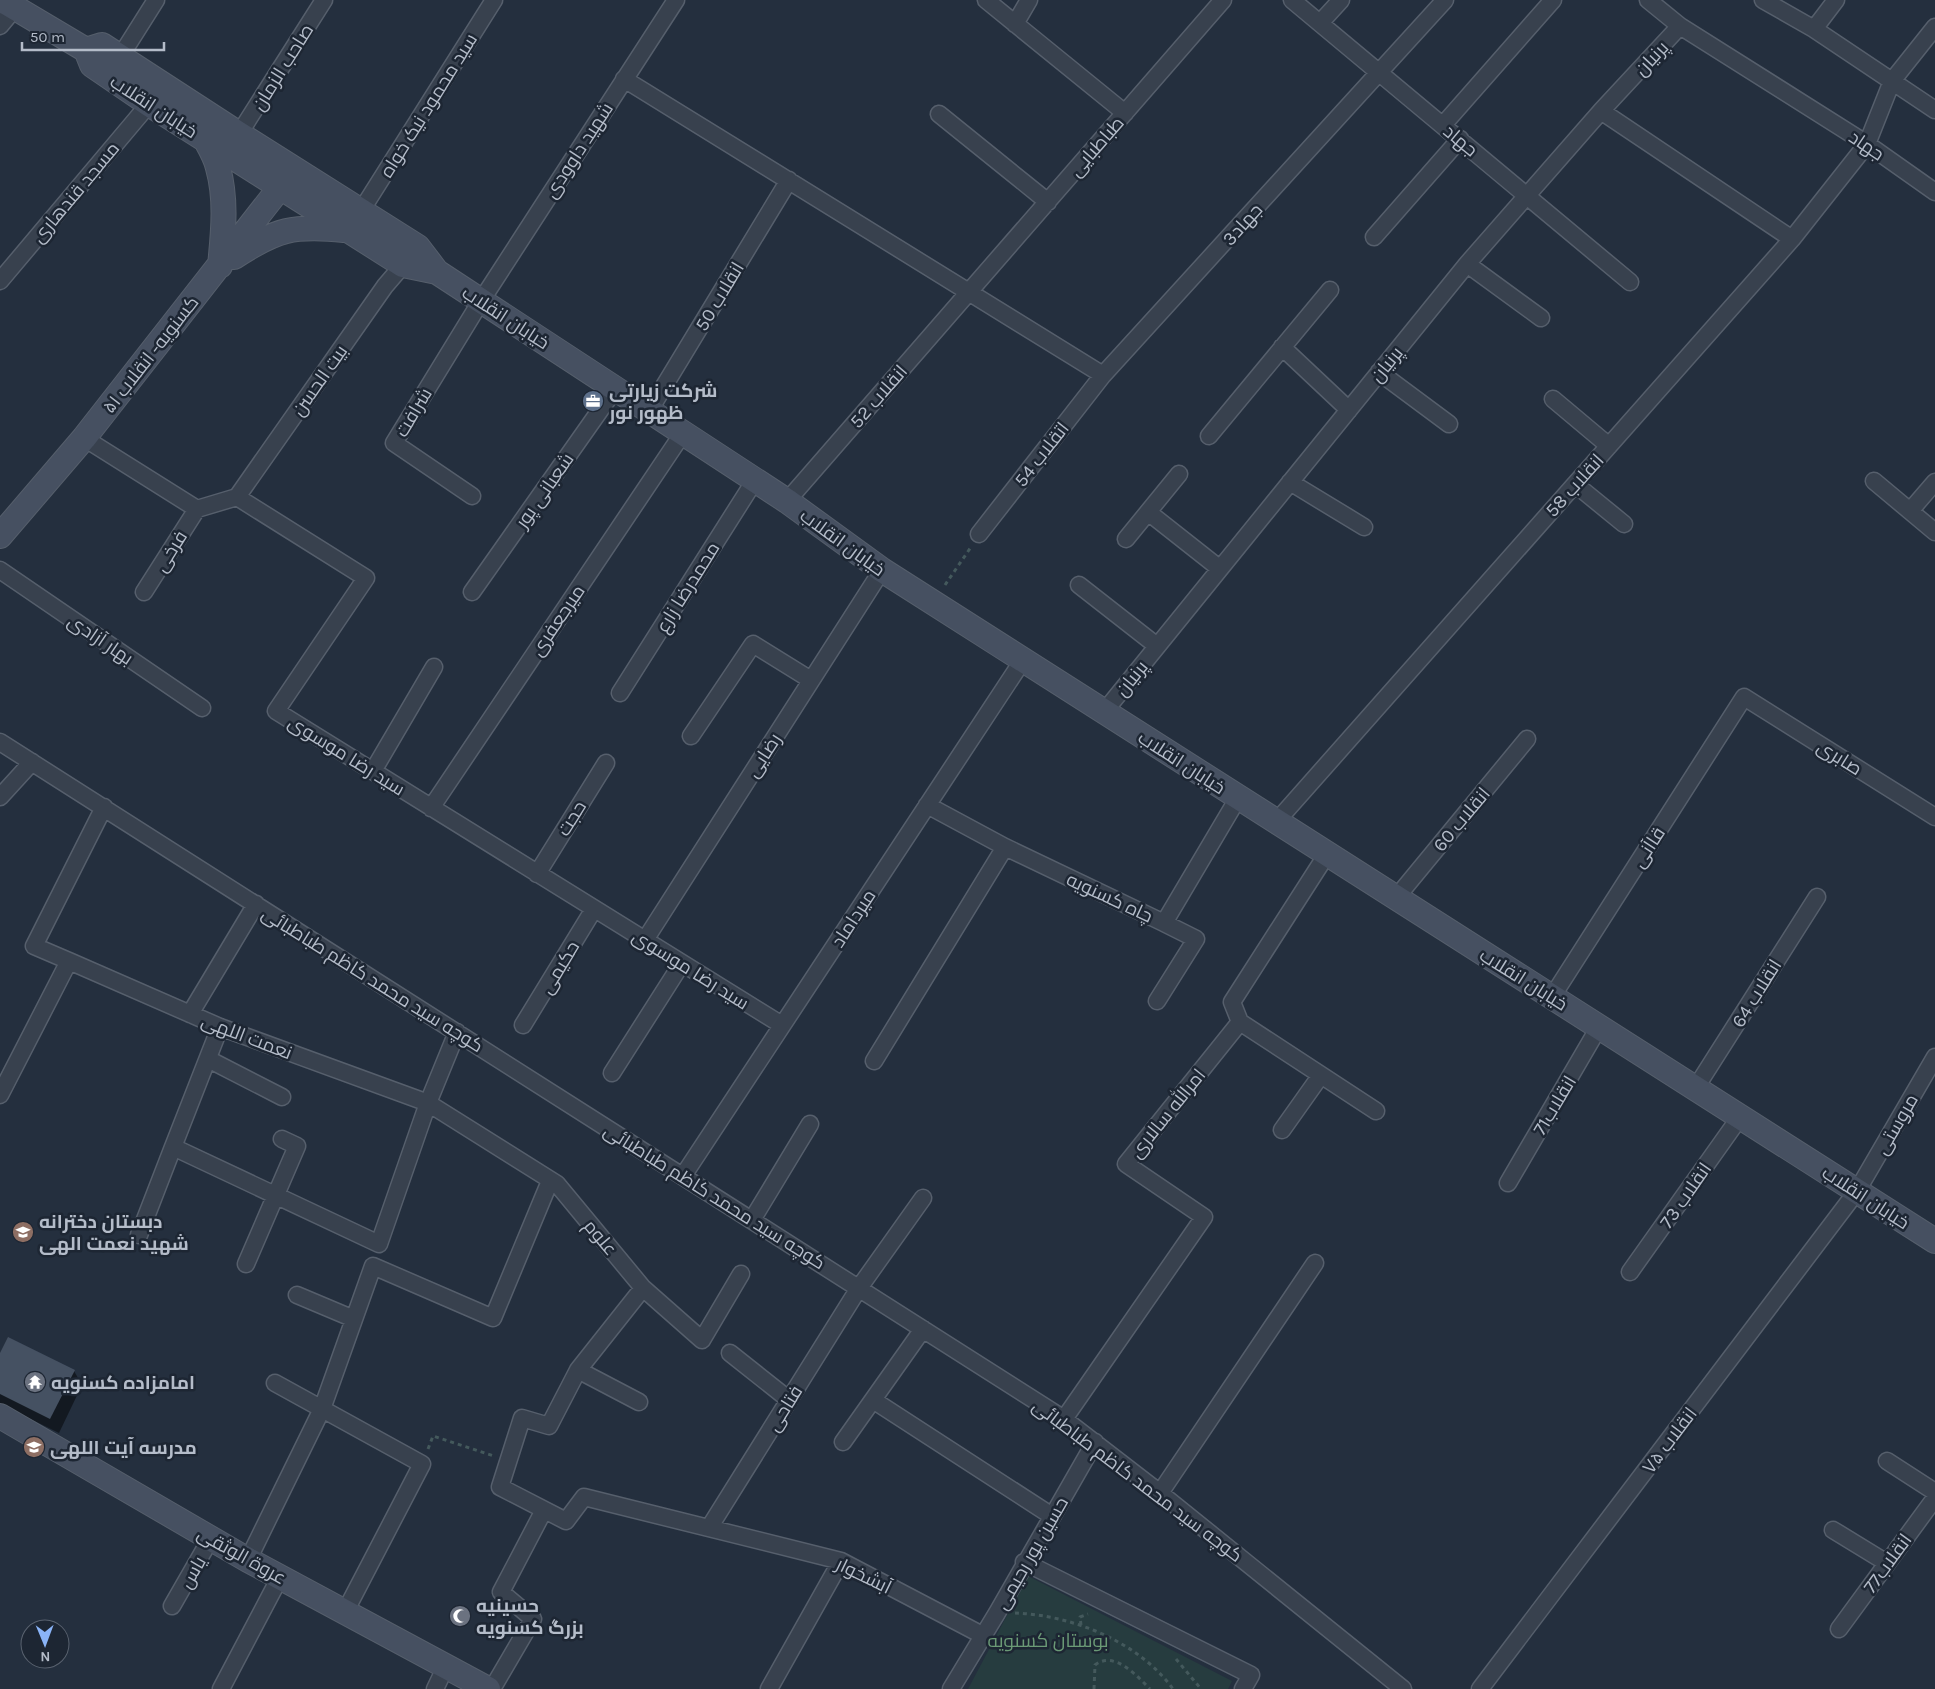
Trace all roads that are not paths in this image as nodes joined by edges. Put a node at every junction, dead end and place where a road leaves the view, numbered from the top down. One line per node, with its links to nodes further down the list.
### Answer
1 (156, 0): 23 (street)
2 (324, 0): 33 (street, صاحب الزمان)
3 (494, 0): 43 (street, سید محمود نیک خواه)
4 (676, 0): 25 (street, شهید داوودی)
5 (986, 0): 17 (street)
6 (1029, 0): 17 (street)
7 (1223, 0): 30 (street, طباطبایی)
8 (1292, 0): 16 (street, جهاد)
9 (1341, 0): 16 (street)
10 (1445, 0): 24 (street, جهاد3)
11 (1553, 0): 32 (street)
12 (1648, 0): 19 (street, جهاد)
13 (1763, 0): 21 (street)
14 (1836, 0): 21 (street)
15 (8, 4): 18 (street); 22 (main road, خیابان انقلاب)
16 (1320, 23): 24 (street, جهاد)
17 (1015, 24): 30 (street)
18 (0, 26)
19 (1680, 26): 29 (street, پرنیان); 36 (street, جهاد)
20 (1935, 27): 26 (street, انقلاب 58)
21 (1814, 29): 26 (street)
22 (86, 50): 23 (main road, خیابان انقلاب); 27 (main road, خیابان انقلاب)
23 (120, 57): 33 (main road, خیابان انقلاب)
24 (1380, 73): 32 (street, جهاد); 59 (street, جهاد3)
25 (624, 79): 38 (street); 55 (street, شهید داوودی)
26 (1892, 81): 28 (street); 36 (street, انقلاب 58)
27 (149, 104): 34 (main road, خیابان انقلاب); 51 (street, مسجد قندهاری)
28 (1935, 110)
29 (1601, 111): 41 (street, پرنیان); 46 (street)
30 (1125, 113): 42 (street, طباطبایی)
31 (939, 114): 42 (street)
32 (1443, 125): 35 (street, جهاد)
33 (239, 134): 37 (main road, خیابان انقلاب)
34 (206, 139): 39 (main road, خیابان انقلاب); 49 (main road)
35 (1460, 139): 41 (street, جهاد); 45 (street)
36 (1868, 144): 40 (street, جهاد); 46 (street, انقلاب 58)
37 (295, 168): 39 (main road, کسنویه- انقلاب ۵۱); 43 (main road, خیابان انقلاب)
38 (789, 180): 54 (street); 63 (street, انقلاب 50)
39 (281, 188): 44 (main road, خیابان انقلاب); 49 (main road, کسنویه- انقلاب ۵۱)
40 (1935, 192)
41 (1526, 195): 47 (street, پرنیان); 52 (street, جهاد)
42 (1048, 202): 54 (street, طباطبایی)
43 (361, 211): 50 (main road, خیابان انقلاب)
44 (349, 231): 48 (main road, خیابان انقلاب); 49 (main road)
45 (1374, 237)
46 (1792, 239): 68 (street, انقلاب 58)
47 (1467, 264): 56 (street); 58 (street, پرنیان)
48 (403, 265): 50 (main road, خیابان انقلاب); 76 (street, بیت الحسن)
49 (220, 266): 67 (main road, کسنویه- انقلاب ۵۱)
50 (437, 272): 55 (main road, خیابان انقلاب)
51 (0, 280)
52 (1630, 282)
53 (1330, 290): 57 (street)
54 (970, 292): 59 (street); 77 (street, انقلاب 52)
55 (481, 301): 60 (main road, خیابان انقلاب); 75 (street, شرافت)
56 (1541, 318)
57 (1282, 347): 62 (street); 66 (street)
58 (1379, 372): 62 (street, پرنیان); 64 (street)
59 (1103, 374): 84 (street, اتقلاب 54)
60 (616, 389): 63 (main road, خیابان انقلاب); 92 (street, شعبانی پور)
61 (1553, 399): 68 (street)
62 (1349, 410): 72 (street, پرنیان)
63 (649, 411): 65 (main road, خیابان انقلاب)
64 (1449, 424)
65 (682, 433): 70 (main road, خیابان انقلاب); 111 (street, میرجعفری)
66 (1209, 436)
67 (84, 438): 78 (street); 85 (main road, کسنویه- انقلاب ۵۱)
68 (1609, 446): 74 (street, انقلاب 58)
69 (1179, 474): 80 (street)
70 (755, 480): 77 (main road, خیابان انقلاب); 97 (street, محمدرضا زارع)
71 (1874, 481): 79 (street)
72 (1290, 482): 82 (street); 87 (street, پرنیان)
73 (1935, 482): 79 (street)
74 (1575, 484): 81 (street); 113 (street, انقلاب 58)
75 (472, 496)
76 (237, 497): 78 (street); 106 (street, سید رضا موسوی)
77 (787, 501): 89 (main road, خیابان انقلاب)
78 (196, 509): 91 (street, فرخی)
79 (1910, 511): 83 (street)
80 (1148, 512): 86 (street); 87 (street)
81 (1624, 524)
82 (1364, 527)
83 (1935, 532)
84 (979, 534)
85 (0, 536)
86 (1126, 539)
87 (1219, 568): 93 (street, پرنیان)
88 (0, 570): 99 (street, بهار آزادی)
89 (882, 570): 94 (main road, خیابان انقلاب); 96 (street, رضایی)
90 (1079, 585): 93 (street)
91 (144, 592)
92 (472, 592)
93 (1156, 646): 100 (street, پرنیان)
94 (1022, 660): 100 (main road, خیابان انقلاب); 109 (street, میرداماد)
95 (434, 667): 106 (street)
96 (811, 680): 101 (street); 122 (street, رضایی)
97 (620, 693)
98 (1744, 697): 112 (street, صابری); 125 (street, قاآنی)
99 (202, 708)
100 (1104, 712): 108 (main road, خیابان انقلاب)
101 (691, 736)
102 (1527, 739): 118 (street, انقلاب 60)
103 (0, 742): 104 (street, کوچه سید محمد کاظم طباطبائی)
104 (32, 762): 107 (street); 110 (street, کوچه سید محمد کاظم طباطبائی)
105 (606, 763): 116 (street, حجت)
106 (373, 771): 111 (street, سید رضا موسوی)
107 (0, 797)
108 (1238, 798): 113 (main road, خیابان انقلاب); 121 (street, چاه کسنویه)
109 (927, 805): 114 (street, چاه کسنویه); 130 (street, میرداماد)
110 (104, 808): 119 (street, کوچه سید محمد کاظم طباطبائی); 123 (street, نعمت اللهی)
111 (431, 808): 116 (street, سید رضا موسوی)
112 (1935, 817)
113 (1276, 822): 115 (main road, خیابان انقلاب)
114 (1006, 847): 121 (street, چاه کسنویه); 136 (street)
115 (1327, 854): 118 (main road, خیابان انقلاب); 128 (street)
116 (537, 874): 120 (street, سید رضا موسوی)
117 (1817, 897): 139 (street, انقلاب 64)
118 (1396, 898): 125 (main road, خیابان انقلاب)
119 (256, 904): 127 (street); 133 (street, کوچه سید محمد کاظم طباطبائی)
120 (594, 909): 122 (street, سید رضا موسوی); 129 (street, حکیمی)
121 (1164, 923): 126 (street)
122 (644, 940): 124 (street, سید رضا موسوی)
123 (69, 961): 127 (street, نعمت اللهی); 140 (street)
124 (682, 963): 130 (street, سید رضا موسوی); 137 (street)
125 (1552, 997): 132 (main road, خیابان انقلاب)
126 (1156, 1001)
127 (190, 1014): 131 (street, نعمت اللهی)
128 (1240, 1022): 138 (street); 177 (street, امرالله سالاری)
129 (523, 1025)
130 (782, 1025): 149 (street, میرداماد)
131 (220, 1027): 135 (street); 142 (street, نعمت اللهی)
132 (1599, 1027): 139 (main road, خیابان انقلاب); 151 (street, انقلاب71)
133 (457, 1032): 142 (street); 149 (street, کوچه سید محمد کاظم طباطبائی)
134 (1935, 1057): 152 (street, مروستی)
135 (208, 1059): 141 (street); 148 (street)
136 (874, 1061)
137 (612, 1074)
138 (1321, 1075): 143 (street); 146 (street)
139 (1696, 1088): 144 (main road, خیابان انقلاب)
140 (0, 1095)
141 (282, 1097)
142 (428, 1103): 150 (street, علوم); 158 (street)
143 (1376, 1111)
144 (1740, 1117): 152 (main road, خیابان انقلاب); 162 (street, انقلاب 73)
145 (810, 1124): 155 (street)
146 (1282, 1130)
147 (282, 1139): 153 (street)
148 (173, 1147): 153 (street); 156 (street)
149 (683, 1176): 155 (street, کوچه سید محمد کاظم طباطبائی)
150 (550, 1181): 161 (street); 164 (street, علوم)
151 (1508, 1183)
152 (1857, 1191): 157 (main road, خیابان انقلاب); 207 (street, انقلاب ۷۵)
153 (276, 1196): 158 (street); 160 (street)
154 (923, 1198): 165 (street, فتاحی)
155 (752, 1220): 165 (street, کوچه سید محمد کاظم طباطبائی)
156 (139, 1235)
157 (1935, 1241)
158 (379, 1244): 161 (street)
159 (1316, 1263): 182 (street)
160 (246, 1264)
161 (373, 1266): 167 (street)
162 (1630, 1272)
163 (741, 1274): 164 (street, علوم)
164 (643, 1288): 170 (street)
165 (859, 1288): 168 (street, کوچه سید محمد کاظم طباطبائی); 172 (street, فتاحی)
166 (297, 1295): 167 (street)
167 (354, 1319): 175 (street)
168 (923, 1329): 173 (street); 177 (street, کوچه سید محمد کاظم طباطبائی)
169 (730, 1353): 172 (street)
170 (578, 1370): 174 (street); 184 (street)
171 (275, 1384): 175 (street)
172 (788, 1399): 186 (street, فتاحی)
173 (873, 1400): 178 (street); 185 (street)
174 (639, 1402)
175 (322, 1409): 189 (street); 195 (street)
176 (0, 1416): 188 (main road, عروة الوثقی)
177 (1064, 1419): 179 (street, کوچه سید محمد کاظم طباطبائی)
178 (843, 1442)
179 (1095, 1442): 182 (street, کوچه سید محمد کاظم طباطبائی); 185 (street, حسین پور رحیمی)
180 (1887, 1461): 181 (street)
181 (1935, 1492)
182 (1160, 1493): 206 (street, کوچه سید محمد کاظم طباطبائی)
183 (1935, 1498): 192 (street, انقلاب77)
184 (544, 1510): 186 (street, آبشخوار); 202 (street)
185 (1052, 1516): 191 (street, حسین پور رحیمی)
186 (709, 1528): 190 (street, آبشخوار)
187 (1833, 1530): 192 (street)
188 (211, 1538): 189 (main road, عروة الوثقی); 194 (street, یاس)
189 (248, 1560): 193 (main road, عروة الوثقی)
190 (841, 1561): 197 (street, آبشخوار); 203 (street)
191 (1024, 1562): 197 (street, حسین پور رحیمی); 205 (street)
192 (1887, 1563): 196 (street, انقلاب77)
193 (280, 1577): 195 (main road, عروة الوثقی); 199 (street)
194 (172, 1606)
195 (345, 1612): 198 (main road, عروة الوثقی)
196 (1839, 1629)
197 (982, 1635): 204 (street, حسین پور رحیمی)
198 (446, 1666): 200 (street); 201 (main road, عروة الوثقی)
199 (221, 1689)
200 (435, 1689)
201 (488, 1689)
202 (492, 1689)
203 (769, 1689)
204 (951, 1689)
205 (1243, 1689)
206 (1403, 1689)
207 (1480, 1689)

